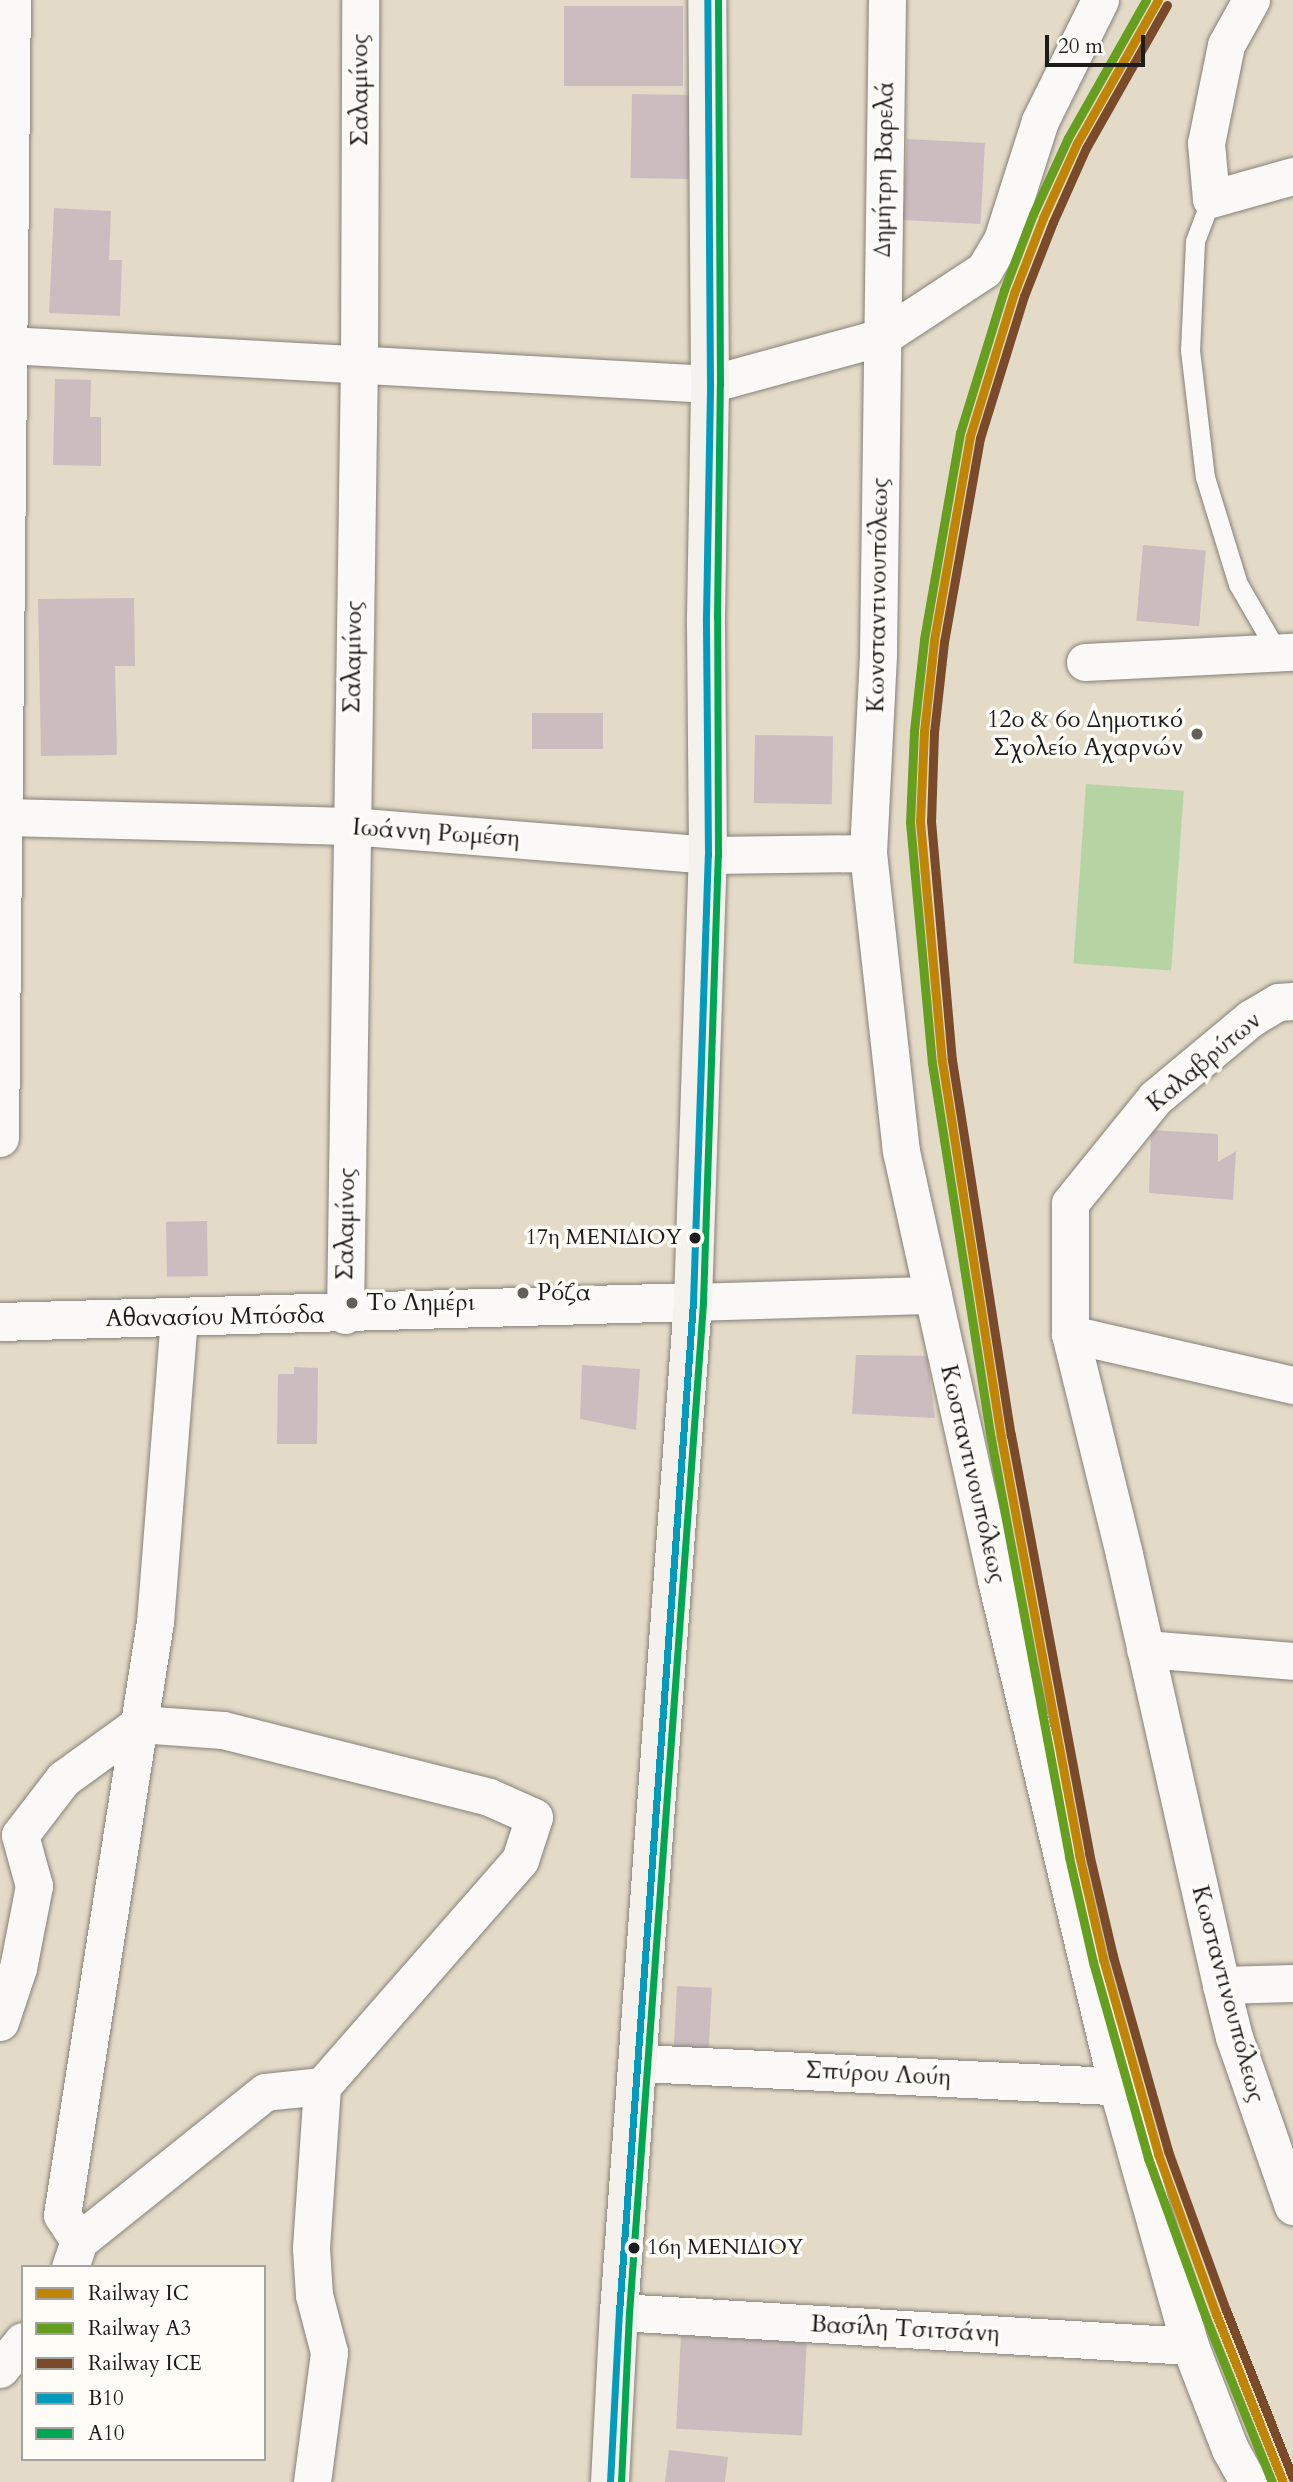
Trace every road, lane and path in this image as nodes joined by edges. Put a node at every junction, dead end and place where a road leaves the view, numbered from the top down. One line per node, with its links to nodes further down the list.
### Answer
1 (12, 0): 9 (street)
2 (360, 0): 11 (street, Σαλαμίνος)
3 (707, 0): 12 (main road)
4 (887, 0): 10 (street, Δημήτρη Βαρελά)
5 (1100, 0): 10 (street)
6 (1251, 0): 8 (street)
7 (1293, 176): 8 (street)
8 (1211, 199): 13 (lane)
9 (6, 329): 11 (street); 16 (street)
10 (882, 337): 12 (street); 17 (street, Κωνσταντινουπόλεως)
11 (359, 364): 12 (street); 15 (street, Σαλαμίνος)
12 (710, 384): 18 (main road)
13 (1286, 653): 14 (street)
14 (1085, 662)
15 (350, 826): 16 (street, Ιωάννη Ρωμέση); 18 (street, Ιωάννη Ρωμέση); 25 (street, Σαλαμίνος)
16 (2, 837): 20 (street)
17 (868, 853): 18 (street, Ιωάννη Ρωμέση); 23 (street, Κωσταντινουπόλεως)
18 (708, 855): 24 (main road)
19 (1293, 1001): 22 (street, Καλαβρύτων)
20 (1, 1035): 21 (street)
21 (0, 1138)
22 (1070, 1203): 28 (street, Κωσταντινουπόλεως)
23 (933, 1294): 24 (street, Αθανασίου Μπόσδα); 38 (street, Κωσταντινουπόλεως)
24 (693, 1302): 25 (street, Αθανασίου Μπόσδα); 36 (main road)
25 (345, 1315): 26 (street, Αθανασίου Μπόσδα)
26 (179, 1317): 27 (street, Αθανασίου Μπόσδα); 32 (street)
27 (0, 1322)
28 (1070, 1334): 29 (street); 30 (street, Κωσταντινουπόλεως)
29 (1293, 1385)
30 (1144, 1649): 31 (street); 34 (street, Κωσταντινουπόλεως)
31 (1293, 1661)
32 (139, 1724): 35 (street); 37 (street); 40 (street)
33 (1293, 1983): 34 (street)
34 (1221, 1985): 39 (street, Κωσταντινουπόλεως)
35 (0, 2022)
36 (640, 2063): 38 (street, Σπύρου Λούη); 41 (main road)
37 (322, 2086): 40 (street); 46 (street)
38 (1117, 2086): 43 (street, Κωσταντινουπόλεως)
39 (1291, 2197)
40 (74, 2254)
41 (620, 2312): 43 (street, Βασίλη Τσιτσάνη); 45 (main road)
42 (21, 2343): 44 (street)
43 (1190, 2346): 47 (street, Κωσταντινουπόλεως)
44 (0, 2369)
45 (616, 2478)
46 (313, 2482)
47 (1248, 2482)

